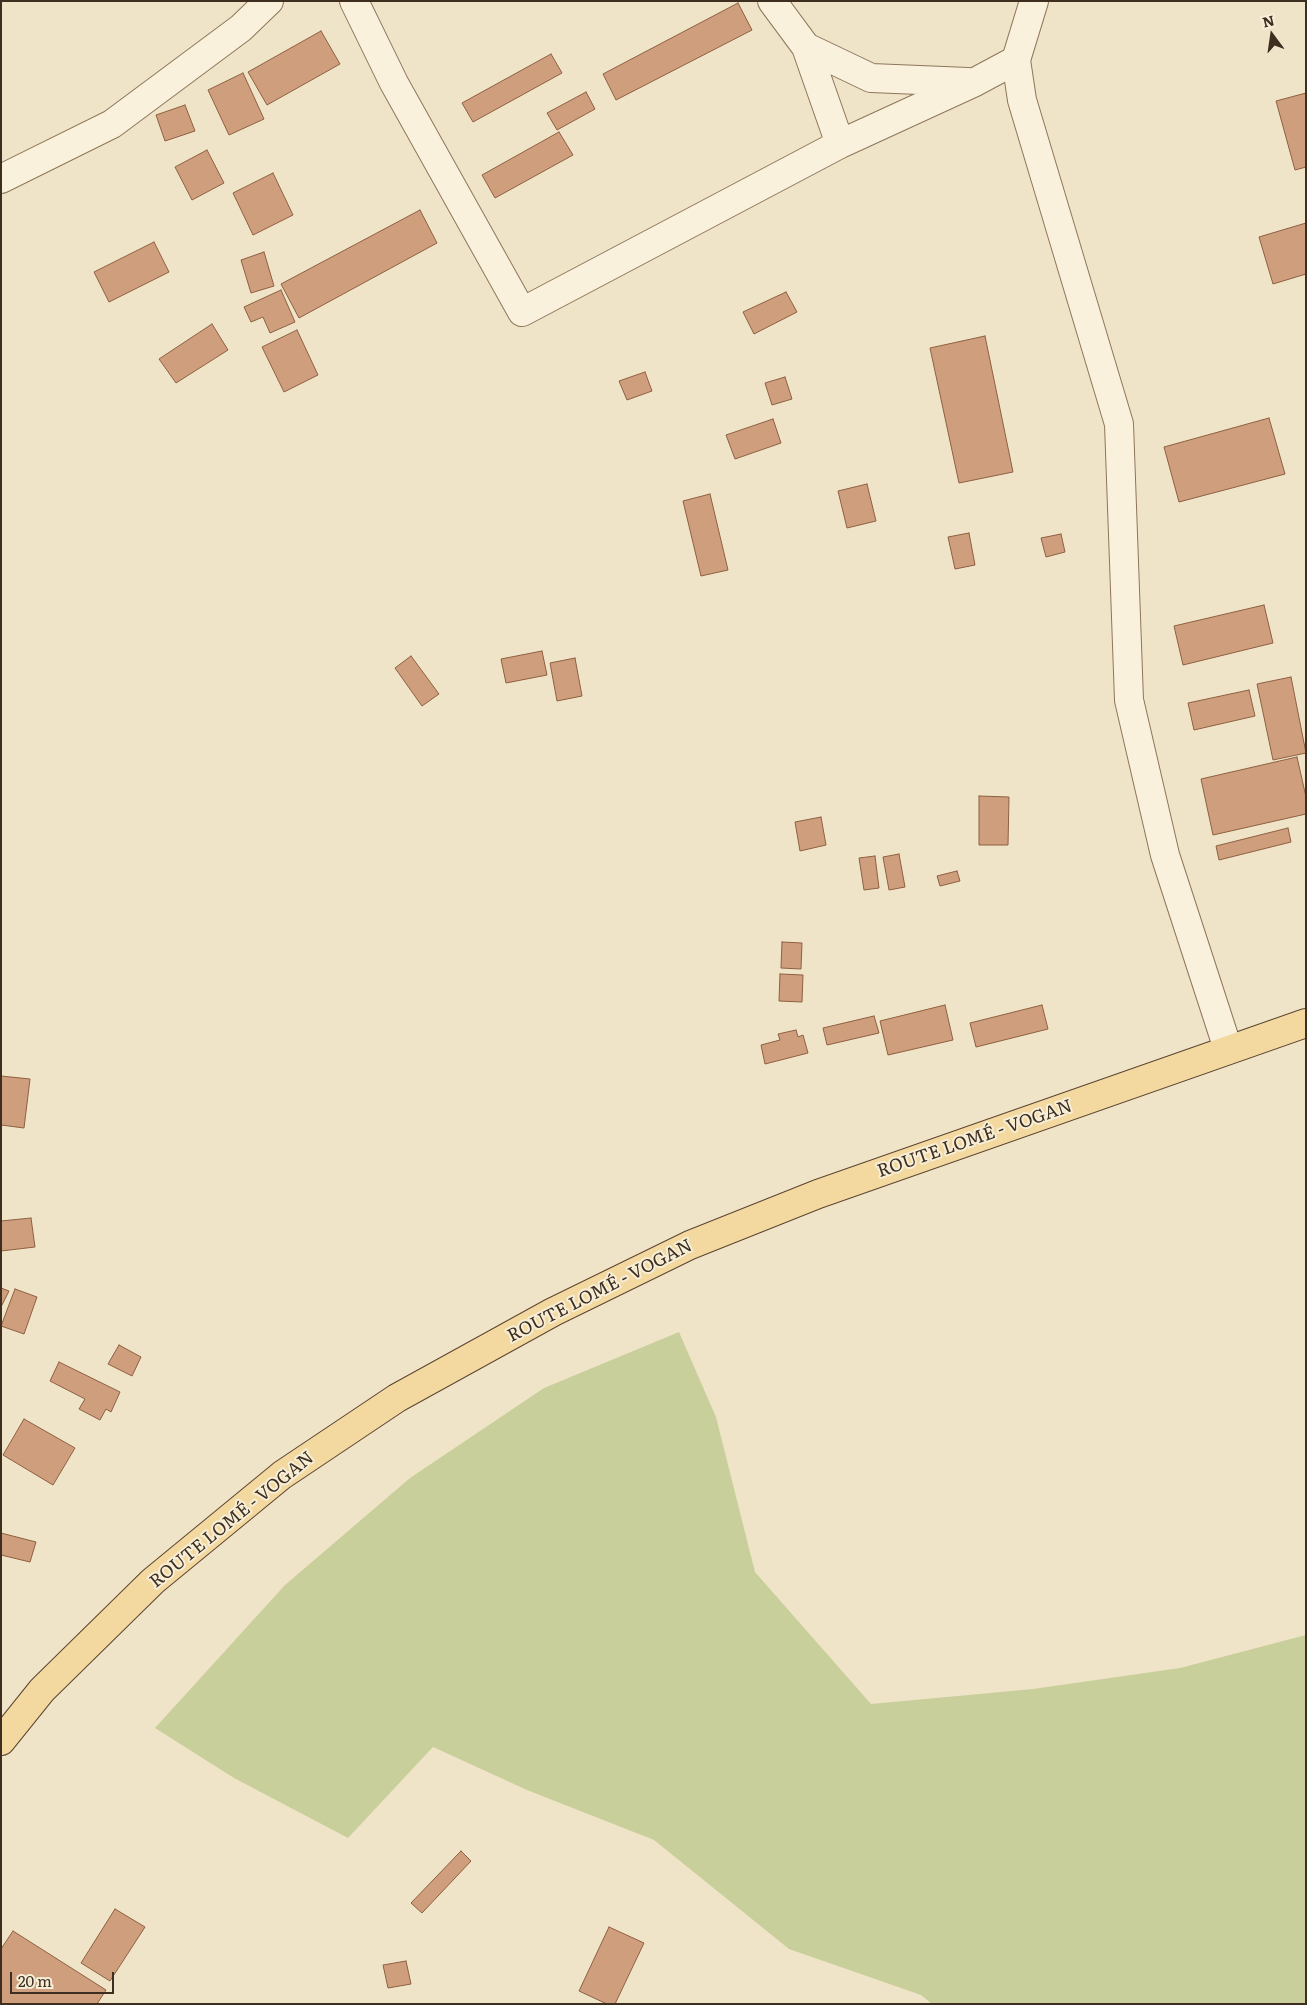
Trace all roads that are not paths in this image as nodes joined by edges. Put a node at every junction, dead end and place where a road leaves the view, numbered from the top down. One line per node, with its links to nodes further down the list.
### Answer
1 (269, 1): 9 (street)
2 (354, 1): 8 (street)
3 (772, 1): 5 (street)
4 (1034, 1): 6 (street)
5 (806, 48): 7 (street); 8 (street)
6 (1016, 60): 7 (street); 11 (street)
7 (975, 82): 8 (street)
8 (840, 144)
9 (1, 179)
10 (1306, 1023): 11 (main road, ROUTE LOMÉ - VOGAN)
11 (1228, 1050): 12 (main road, ROUTE LOMÉ - VOGAN)
12 (1, 1741)

